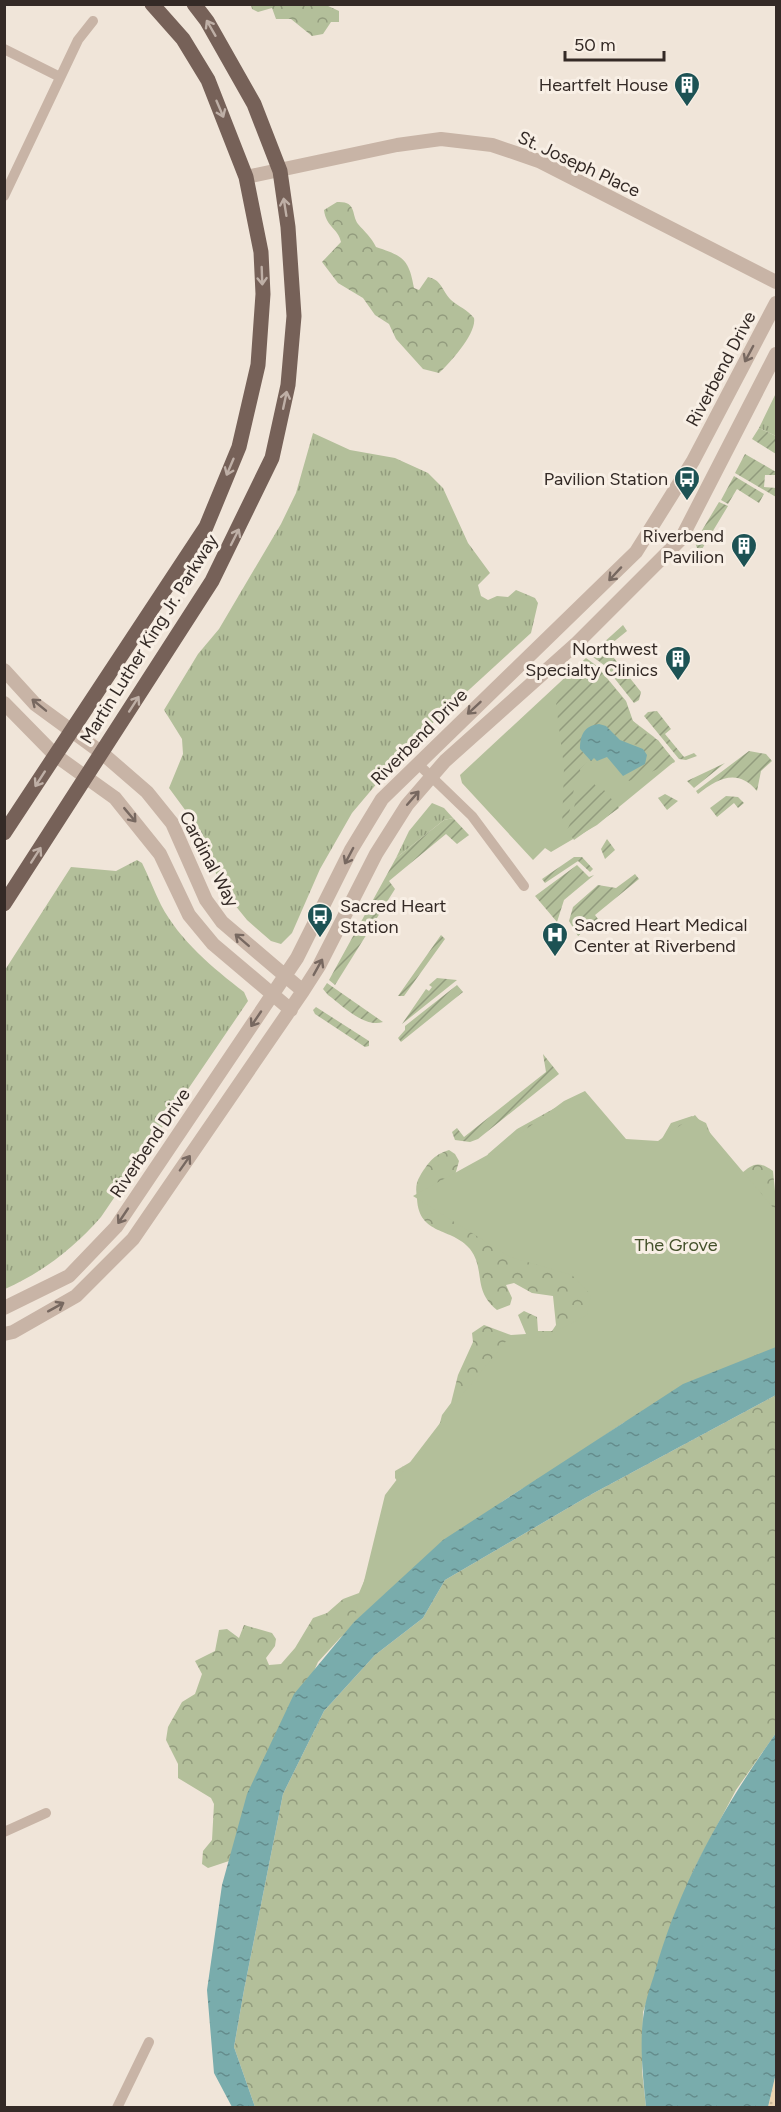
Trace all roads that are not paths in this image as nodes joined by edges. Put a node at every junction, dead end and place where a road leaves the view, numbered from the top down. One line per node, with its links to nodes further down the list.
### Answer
1 (152, 4): 7 (main road, Martin Luther King Jr. Parkway, one-way to 7)
2 (194, 4): 6 (main road, Martin Luther King Jr. Parkway, one-way to 2)
3 (93, 21): 5 (street)
4 (4, 49): 5 (street)
5 (60, 77): 8 (street)
6 (279, 171): 7 (street, St. Joseph Place); 9 (street, St. Joseph Place); 15 (main road, Martin Luther King Jr. Parkway, one-way to 6)
7 (246, 177): 14 (main road, Martin Luther King Jr. Parkway, one-way to 14)
8 (4, 196)
9 (777, 282)
10 (777, 303): 17 (street, Riverbend Drive, one-way to 17)
11 (777, 354): 19 (street, Riverbend Drive)
12 (4, 670): 14 (street, Cardinal Way, one-way to 12)
13 (4, 704): 16 (street)
14 (72, 730): 15 (street, Cardinal Way); 16 (main road, Martin Luther King Jr. Parkway)
15 (102, 753): 18 (main road, Martin Luther King Jr. Parkway); 23 (street, Cardinal Way, one-way to 15)
16 (55, 755): 18 (street); 20 (main road, Martin Luther King Jr. Parkway, one-way to 20)
17 (417, 763): 19 (street); 23 (street, Riverbend Drive, one-way to 23)
18 (87, 776): 22 (main road, Martin Luther King Jr. Parkway, one-way to 18); 25 (street, one-way to 25)
19 (431, 778): 21 (street); 24 (street, Riverbend Drive, one-way to 19)
20 (4, 834)
21 (524, 886)
22 (4, 904)
23 (285, 976): 24 (street, Cardinal Way); 25 (street, Riverbend Drive)
24 (303, 991): 26 (street, Riverbend Drive)
25 (272, 995): 26 (street); 27 (street, Riverbend Drive, one-way to 27)
26 (291, 1010): 28 (street, Riverbend Drive, one-way to 26)
27 (4, 1308)
28 (4, 1334)
29 (46, 1813): 30 (street)
30 (4, 1832)
31 (149, 2042): 32 (street)
32 (117, 2108)

